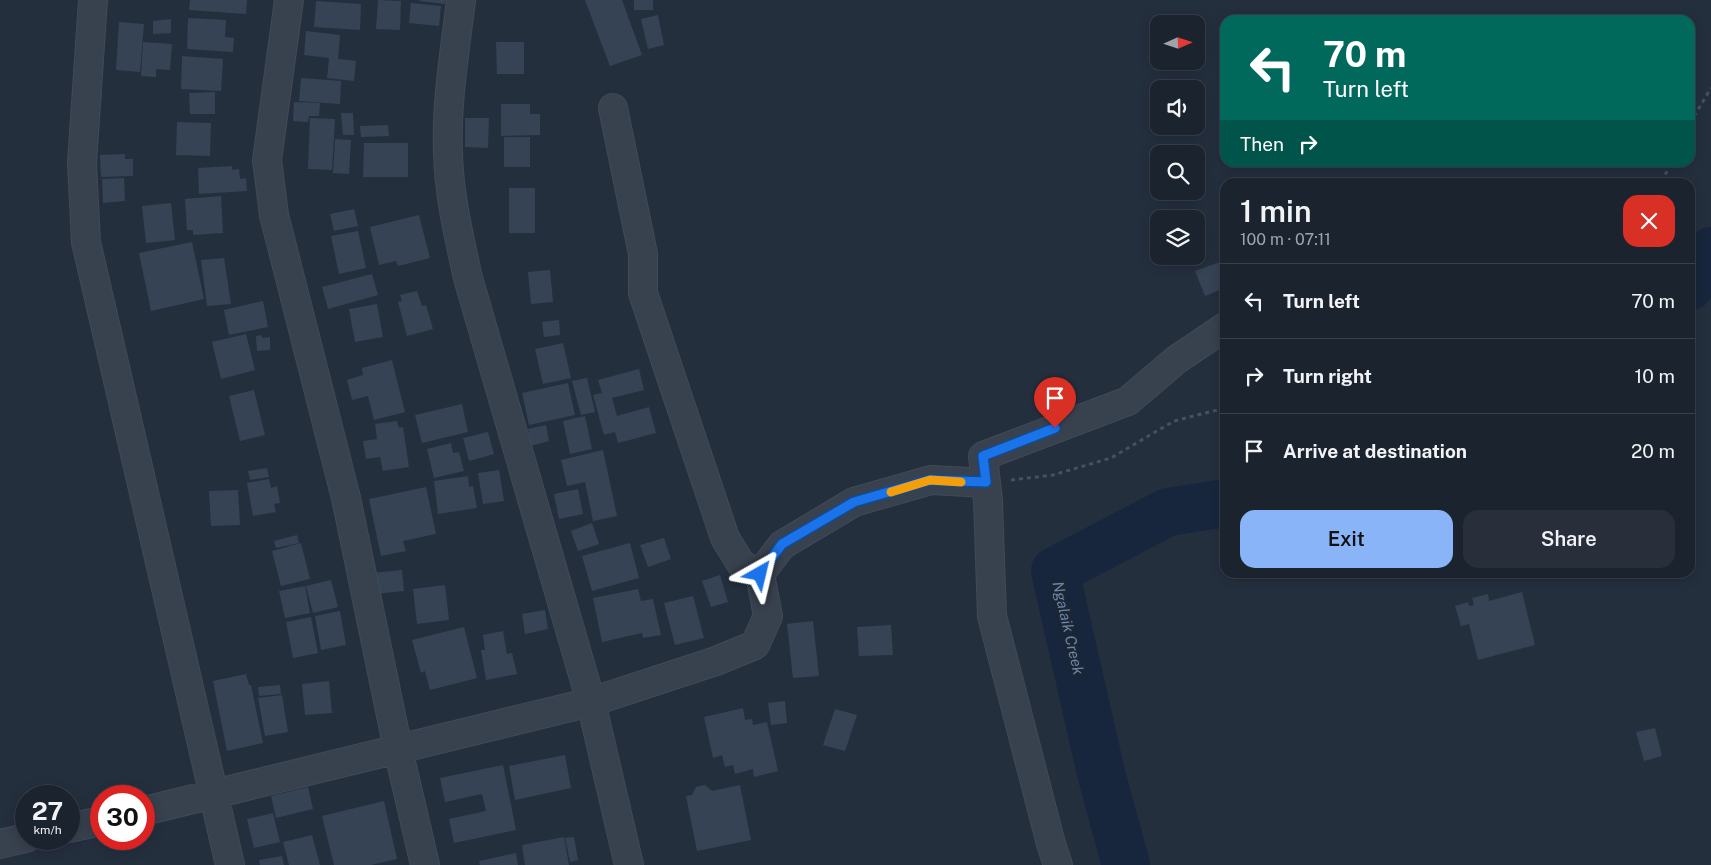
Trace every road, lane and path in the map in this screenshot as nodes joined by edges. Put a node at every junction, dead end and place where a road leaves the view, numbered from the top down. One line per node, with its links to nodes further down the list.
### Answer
1 (94, 0): 13 (street)
2 (289, 0): 12 (street)
3 (461, 0): 11 (street)
4 (1711, 88): 6 (path)
5 (613, 108): 10 (street)
6 (1695, 115)
7 (1220, 330): 9 (street)
8 (1220, 409): 9 (path)
9 (986, 482): 10 (street); 20 (street)
10 (760, 574): 11 (street)
11 (591, 702): 12 (street); 19 (street)
12 (398, 750): 13 (street); 18 (street)
13 (214, 794): 14 (street); 17 (street)
14 (155, 808)
15 (15, 841): 16 (street)
16 (0, 844)
17 (230, 865)
18 (425, 865)
19 (629, 865)
20 (1058, 865)

